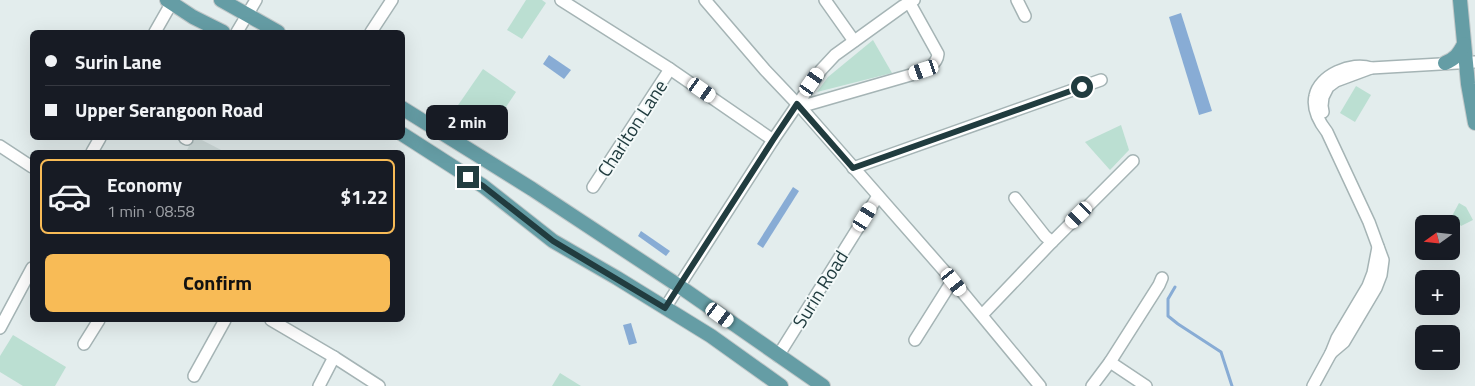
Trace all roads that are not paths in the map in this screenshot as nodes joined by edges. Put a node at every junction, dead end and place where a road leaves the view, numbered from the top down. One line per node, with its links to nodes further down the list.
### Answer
1 (221, 0): 11 (main road)
2 (256, 0): 11 (street)
3 (392, 0): 17 (street)
4 (561, 0): 22 (street, Charlton Lane)
5 (705, 0): 24 (street)
6 (825, 0): 18 (street)
7 (1017, 0): 12 (street)
8 (1460, 0): 19 (main road)
9 (911, 1): 18 (street); 24 (street)
10 (169, 2): 13 (street); 14 (main road)
11 (247, 15): 15 (street); 16 (main road)
12 (1025, 16)
13 (156, 30)
14 (219, 30)
15 (238, 30)
16 (274, 30)
17 (372, 30)
18 (854, 41): 24 (street)
19 (1464, 44): 20 (main road); 21 (main road)
20 (1470, 62): 21 (street); 26 (main road)
21 (1445, 63): 61 (street)
22 (670, 69): 28 (street, Charlton Lane); 33 (street, Charlton Lane)
23 (1100, 80): 32 (street)
24 (797, 104): 28 (street); 32 (street)
25 (405, 110): 40 (main road)
26 (1475, 123)
27 (405, 136): 41 (main road)
28 (773, 140): 40 (street)
29 (0, 146): 31 (street)
30 (1133, 161): 36 (street)
31 (30, 166)
32 (853, 168): 34 (street)
33 (593, 187)
34 (878, 196): 39 (street); 49 (street, Surin Road)
35 (1015, 198): 36 (street)
36 (1052, 242): 42 (street)
37 (30, 272): 46 (street)
38 (1162, 278): 51 (street)
39 (954, 282): 42 (street); 47 (street)
40 (679, 286): 41 (street); 49 (main road)
41 (665, 308): 55 (main road)
42 (982, 316): 57 (street)
43 (98, 322): 48 (street)
44 (225, 322): 52 (street)
45 (274, 322): 50 (street)
46 (0, 328)
47 (915, 340)
48 (84, 344)
49 (778, 356): 56 (main road)
50 (334, 357): 53 (street); 54 (street)
51 (1110, 362): 58 (street); 59 (street); 60 (street)
52 (194, 376)
53 (319, 386)
54 (379, 386)
55 (781, 386)
56 (823, 386)
57 (1040, 386)
58 (1092, 386)
59 (1096, 386)
60 (1146, 386)
61 (1313, 386)

